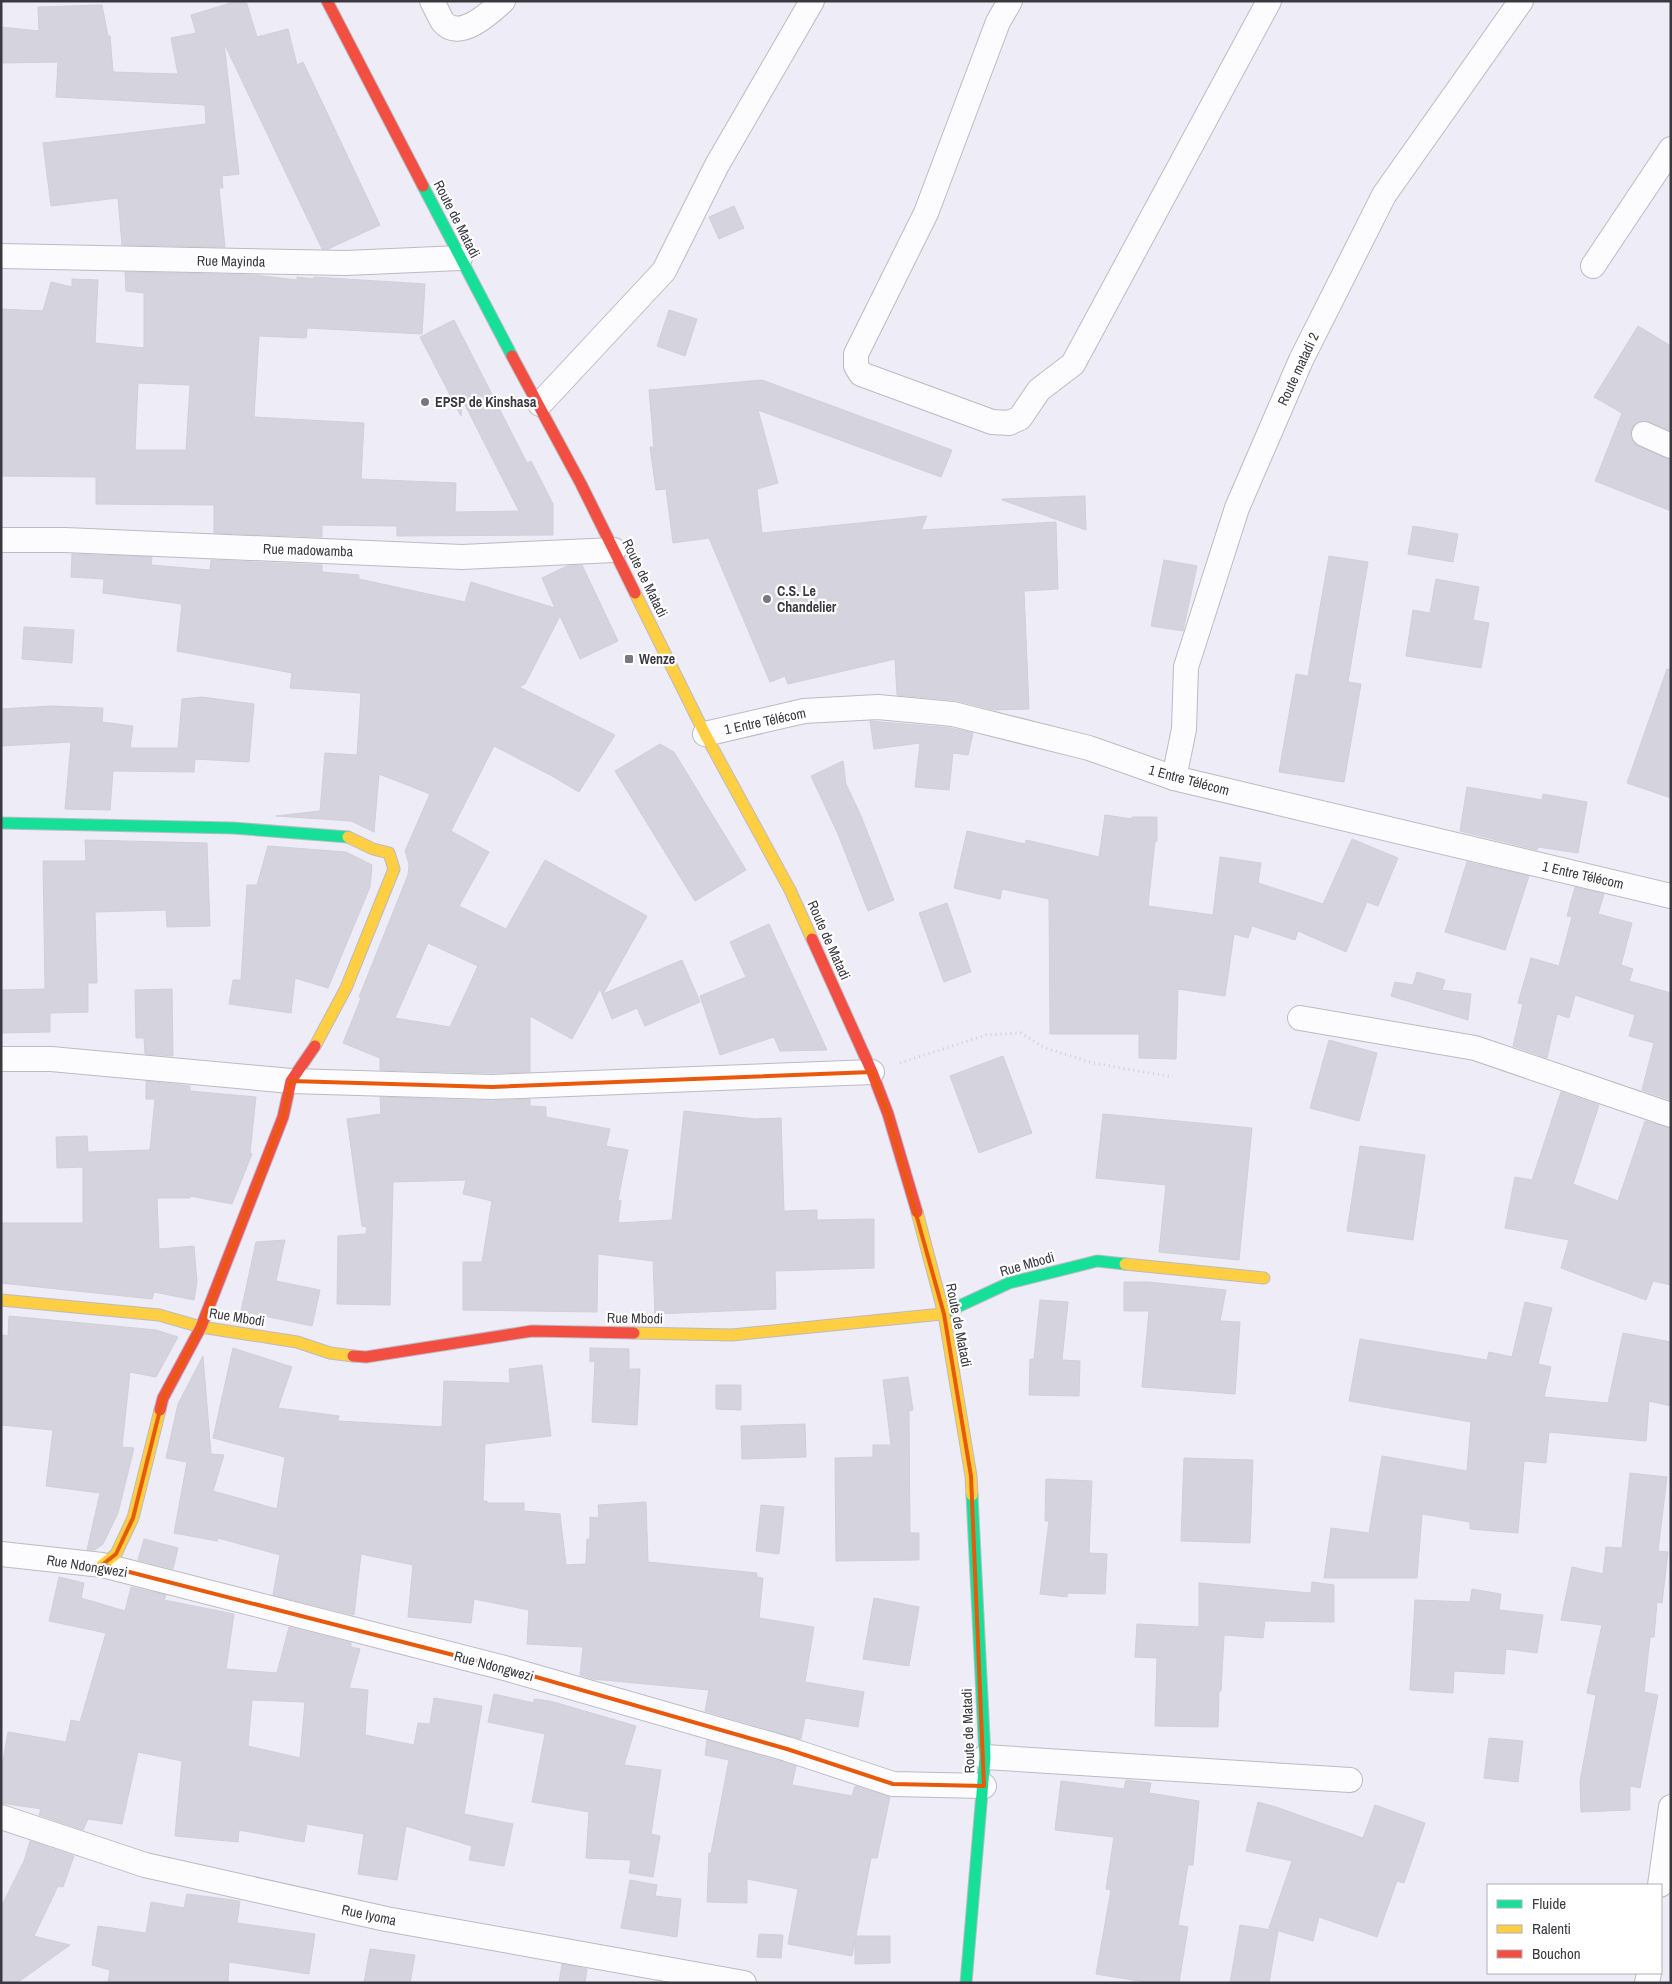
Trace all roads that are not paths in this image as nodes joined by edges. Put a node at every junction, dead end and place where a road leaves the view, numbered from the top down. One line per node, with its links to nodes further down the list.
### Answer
1 (327, 1): 10 (main road, Route de Matadi)
2 (432, 1): 3 (street)
3 (504, 1)
4 (812, 1): 12 (street)
5 (1010, 1): 6 (street)
6 (1269, 1)
7 (1521, 1): 18 (street, Route matadi 2)
8 (1671, 149): 11 (street)
9 (1, 256): 10 (street, Rue Mayinda)
10 (460, 258): 12 (main road, Route de Matadi)
11 (1593, 266)
12 (540, 404): 16 (main road, Route de Matadi)
13 (1644, 434): 14 (street)
14 (1671, 446)
15 (1, 540): 16 (street, Rue madowamba)
16 (614, 550): 17 (main road, Route de Matadi)
17 (706, 734): 18 (street, 1 Entre Télécom); 23 (main road, Route de Matadi)
18 (1174, 778): 20 (street, 1 Entre Télécom)
19 (1, 823): 24 (main road)
20 (1671, 896)
21 (1300, 1018): 25 (street)
22 (1, 1058): 24 (street)
23 (872, 1072): 24 (street); 28 (main road, Route de Matadi)
24 (291, 1081): 29 (main road)
25 (1671, 1115)
26 (1264, 1278): 28 (main road, Rue Mbodi)
27 (1, 1300): 29 (main road, Rue Mbodi)
28 (944, 1314): 29 (main road, Rue Mbodi); 32 (main road, Route de Matadi)
29 (201, 1327): 31 (main road)
30 (1, 1554): 31 (street, Rue Ndongwezi)
31 (102, 1566): 34 (street, Rue Ndongwezi)
32 (985, 1757): 33 (street); 34 (main road, Route de Matadi)
33 (1350, 1780)
34 (984, 1786): 39 (main road, Route de Matadi)
35 (1671, 1807): 37 (street)
36 (1, 1817): 38 (street, Rue Iyoma)
37 (1660, 1884)
38 (744, 1983)
39 (966, 1983)

